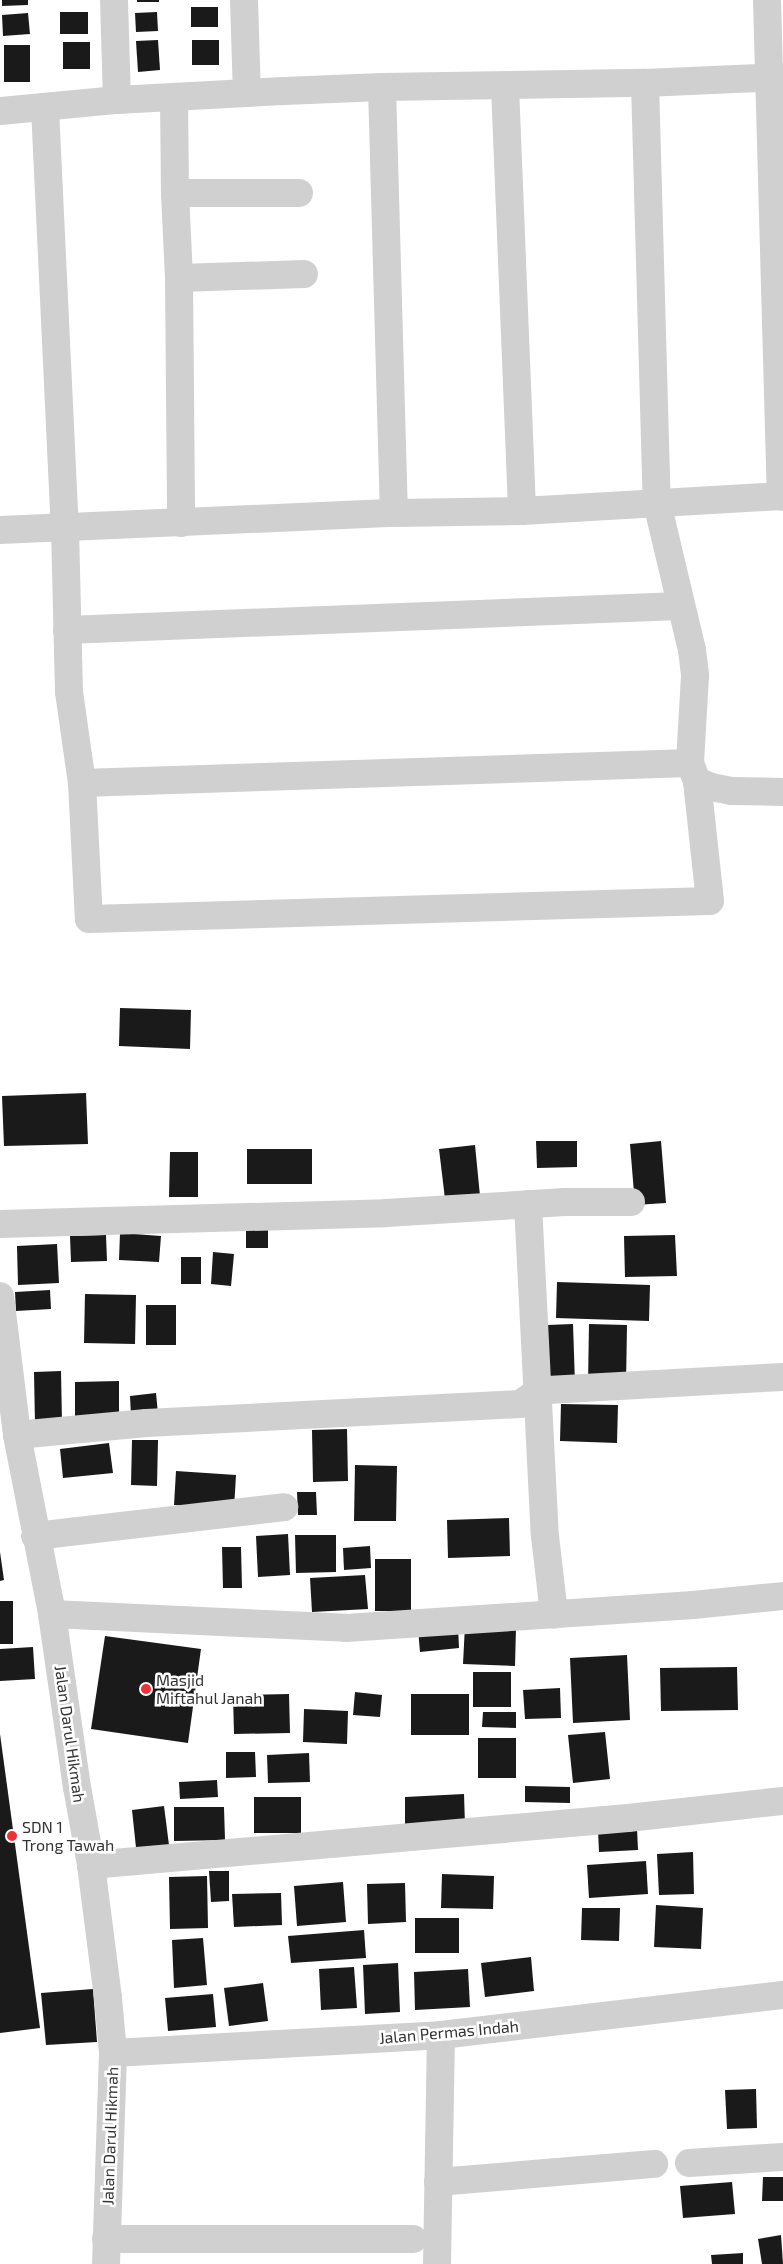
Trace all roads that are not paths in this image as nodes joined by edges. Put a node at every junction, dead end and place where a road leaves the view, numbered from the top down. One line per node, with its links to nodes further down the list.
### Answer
1 (114, 0): 10 (street)
2 (244, 0): 8 (street)
3 (767, 0): 4 (street)
4 (776, 77): 5 (street); 17 (street)
5 (645, 83): 6 (street); 18 (street)
6 (505, 86): 7 (street); 19 (street)
7 (382, 87): 8 (street); 20 (street)
8 (247, 93): 9 (street)
9 (174, 98): 10 (street); 13 (street)
10 (117, 100): 11 (street)
11 (45, 108): 12 (street); 22 (street)
12 (0, 111)
13 (175, 192): 14 (street); 16 (street)
14 (299, 192)
15 (304, 274): 16 (street)
16 (179, 278): 21 (street)
17 (782, 496): 18 (street)
18 (657, 503): 19 (street); 24 (street)
19 (522, 511): 20 (street)
20 (394, 513): 21 (street)
21 (181, 523): 22 (street)
22 (65, 529): 23 (street); 25 (street)
23 (0, 530)
24 (680, 606): 25 (street); 26 (street)
25 (67, 630): 27 (street)
26 (694, 772): 27 (street); 27 (street); 28 (street)
27 (82, 783)
28 (783, 792)
29 (631, 1202): 30 (street)
30 (528, 1204): 31 (street); 34 (street)
31 (0, 1224)
32 (0, 1296): 35 (street, Jalan Darul Hikmah)
33 (783, 1378): 34 (street)
34 (537, 1392): 35 (street); 40 (street)
35 (17, 1435): 37 (street, Jalan Darul Hikmah)
36 (284, 1507): 37 (street)
37 (35, 1536): 39 (street, Jalan Darul Hikmah)
38 (783, 1596): 40 (street)
39 (52, 1614): 40 (street); 42 (street, Jalan Darul Hikmah)
40 (554, 1614)
41 (783, 1801): 42 (street)
42 (91, 1864): 45 (street, Jalan Darul Hikmah)
43 (783, 1995): 44 (street, Jalan Permas Indah)
44 (441, 2035): 45 (street, Jalan Permas Indah); 49 (street)
45 (113, 2053): 51 (street, Jalan Darul Hikmah)
46 (783, 2157): 47 (street)
47 (689, 2163)
48 (654, 2164): 49 (street)
49 (438, 2182): 52 (street)
50 (413, 2238): 51 (street)
51 (106, 2252)
52 (437, 2264)

